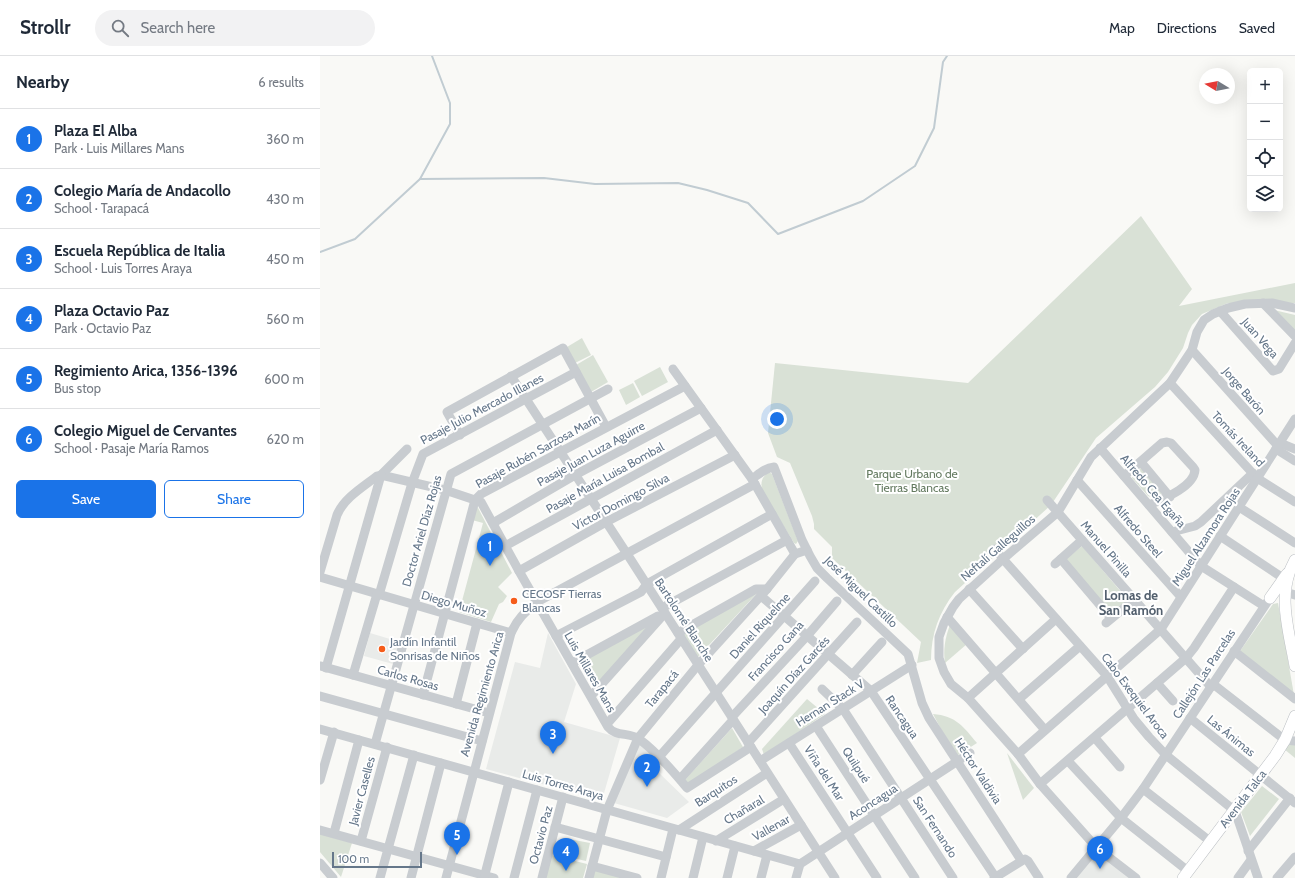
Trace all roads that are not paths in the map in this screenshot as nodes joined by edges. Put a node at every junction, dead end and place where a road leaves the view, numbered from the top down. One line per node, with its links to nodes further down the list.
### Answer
1 (1263, 303): 2 (street, Neftalí Galleguillos); 3 (street, Neftalí Galleguillos); 4 (street)
2 (1295, 308)
3 (1220, 311): 5 (street, Juan Vega); 6 (street, Neftalí Galleguillos)
4 (1295, 336)
5 (1295, 343)
6 (1192, 350): 10 (street, Neftalí Galleguillos); 21 (street, Jorge Barón)
7 (673, 368): 11 (street)
8 (576, 372): 9 (street); 13 (street); 14 (street, Pasaje Julio Mercado Illanes)
9 (511, 376): 14 (street, Bartolomé Blanche); 20 (street)
10 (1170, 383): 22 (street, Neftalí Galleguillos); 32 (street, Tomás Ireland)
11 (685, 386): 15 (street); 18 (street, Pasaje Rubén Sarzosa Marín)
12 (608, 388): 13 (street, Doctor Ariel Díaz Rojas)
13 (590, 398): 17 (street, Doctor Ariel Díaz Rojas); 18 (street)
14 (526, 399): 17 (street, Bartolomé Blanche); 20 (street, Pasaje Julio Mercado Illanes)
15 (701, 408): 19 (street); 30 (street, Pasaje Juan Luza Aguirre)
16 (1295, 419): 21 (street, Miguel Alzamora Rojas)
17 (543, 425): 25 (street, Bartolomé Blanche); 36 (street, Doctor Ariel Díaz Rojas)
18 (606, 427): 25 (street, Pasaje Rubén Sarzosa Marín)
19 (717, 430): 26 (street); 38 (street, Pasaje María Luisa Bombal)
20 (460, 435): 35 (street, Pasaje Julio Mercado Illanes)
21 (1278, 446): 24 (street, Jorge Barón); 27 (street, Jorge Barón); 32 (street, Miguel Alzamora Rojas)
22 (1100, 448): 31 (street, Alfredo Cea Egaña); 33 (street, Neftalí Galleguillos)
23 (407, 449): 29 (street)
24 (1295, 449)
25 (560, 451): 30 (street, Bartolomé Blanche); 39 (street, Pasaje Rubén Sarzosa Marín)
26 (735, 455): 34 (street); 46 (street, Víctor Domingo Silva)
27 (1295, 461)
28 (1141, 462): 31 (street); 37 (street); 37 (street)
29 (381, 475): 35 (street, Luis Millares Mans); 62 (street); 67 (street)
30 (575, 475): 38 (street, Bartolomé Blanche); 47 (street, Pasaje Juan Luza Aguirre)
31 (1124, 476): 42 (street, Alfredo Cea Egaña)
32 (1255, 476): 41 (street, Tomás Ireland); 43 (street, Miguel Alzamora Rojas); 48 (street)
33 (1077, 480): 44 (street, Neftalí Galleguillos); 73 (street, Alfredo Steel)
34 (754, 481): 45 (street); 55 (street, José Miguel Castillo); 56 (street, Avenida Regimiento Arica)
35 (412, 483): 36 (street, Luis Millares Mans); 71 (street, Pasaje Julio Mercado Illanes)
36 (445, 490): 39 (street, Luis Millares Mans); 78 (street, Doctor Ariel Díaz Rojas)
37 (1170, 497): 42 (street)
38 (591, 499): 46 (street, Bartolomé Blanche); 53 (street, Pasaje María Luisa Bombal)
39 (475, 500): 47 (street, Luis Millares Mans); 80 (street, Pasaje Rubén Sarzosa Marín)
40 (1046, 500): 44 (street, Manuel Pinilla)
41 (1295, 502)
42 (1149, 505): 48 (street, Alfredo Cea Egaña)
43 (1239, 507): 49 (street, Miguel Alzamora Rojas); 52 (street)
44 (1058, 512): 51 (street, Manuel Pinilla); 58 (street, Neftalí Galleguillos)
45 (772, 514): 50 (street); 66 (street)
46 (606, 522): 56 (street, Bartolomé Blanche); 61 (street, Víctor Domingo Silva)
47 (493, 523): 53 (street, Luis Millares Mans)
48 (1172, 532): 60 (street, Alfredo Cea Egaña)
49 (1220, 536): 60 (street, Miguel Alzamora Rojas); 63 (street)
50 (787, 540): 57 (street); 79 (street)
51 (1082, 540): 74 (street, Manuel Pinilla); 74 (street)
52 (1295, 543)
53 (505, 546): 61 (street, Luis Millares Mans)
54 (996, 549): 58 (street, Cabo Exequiel Aroca)
55 (807, 550): 57 (street); 99 (street, José Miguel Castillo)
56 (626, 553): 66 (street, Bartolomé Blanche); 76 (street, Avenida Regimiento Arica)
57 (795, 554): 70 (street, Tarapacá)
58 (1003, 559): 69 (street, Neftalí Galleguillos); 83 (street, Cabo Exequiel Aroca)
59 (1295, 560): 63 (main road)
60 (1201, 566): 68 (street, Alfredo Cea Egaña); 73 (street, Miguel Alzamora Rojas)
61 (519, 571): 76 (street, Luis Millares Mans)
62 (320, 572)
63 (1286, 575): 72 (main road); 77 (main road)
64 (320, 577): 67 (street, Diego Muñoz)
65 (815, 581): 81 (street, Daniel Riquelme)
66 (647, 584): 79 (street, Bartolomé Blanche); 88 (street)
67 (349, 586): 71 (street, Diego Muñoz); 101 (street)
68 (1234, 587): 77 (street, Alfredo Cea Egaña); 96 (street)
69 (969, 589): 82 (street, Neftalí Galleguillos); 93 (street)
70 (764, 592): 81 (street, Rancagua); 89 (street); 98 (street, Tarapacá)
71 (378, 594): 78 (street, Diego Muñoz); 103 (street, Pasaje Julio Mercado Illanes)
72 (1288, 595): 77 (main road); 100 (main road)
73 (1181, 598): 86 (street, Miguel Alzamora Rojas)
74 (1134, 600): 86 (street, Manuel Pinilla)
75 (837, 601): 90 (street, Francisco Gana)
76 (537, 602): 87 (street, Avenida Regimiento Arica); 88 (street, Luis Millares Mans)
77 (1267, 602): 94 (street, Callejón Las Parcelas)
78 (414, 605): 80 (street, Diego Muñoz); 108 (street, Doctor Ariel Díaz Rojas)
79 (664, 611): 89 (street, Bartolomé Blanche); 97 (street); 114 (street)
80 (444, 613): 85 (street, Diego Muñoz); 112 (street, Pasaje Rubén Sarzosa Marín)
81 (785, 617): 90 (street, Rancagua); 111 (street, Daniel Riquelme)
82 (947, 617): 102 (street); 115 (street, Neftalí Galleguillos)
83 (1056, 619): 92 (street, Cabo Exequiel Aroca); 93 (street)
84 (857, 622): 95 (street, Joaquín Díaz Garcés)
85 (477, 623): 87 (street, Diego Muñoz); 119 (street)
86 (1161, 629): 96 (street, Manuel Pinilla); 105 (street, Miguel Alzamora Rojas)
87 (511, 633): 122 (street, Avenida Regimiento Arica)
88 (556, 636): 97 (street, Luis Millares Mans)
89 (680, 636): 98 (street, Bartolomé Blanche); 127 (street)
90 (806, 636): 95 (street, Rancagua); 125 (street, Francisco Gana)
91 (882, 642): 104 (street)
92 (1080, 646): 105 (street, Cabo Exequiel Aroca); 116 (street)
93 (1022, 649): 102 (street)
94 (1234, 651): 107 (street, Callejón Las Parcelas); 117 (street)
95 (828, 655): 104 (street, Rancagua); 139 (street, Joaquín Díaz Garcés)
96 (1186, 658): 106 (street); 107 (street, Manuel Pinilla)
97 (572, 663): 114 (street, Luis Millares Mans)
98 (698, 665): 111 (street, Bartolomé Blanche); 132 (street, Tarapacá)
99 (912, 665): 110 (street, Hernan Stack V); 147 (street, Héctor Valdivia)
100 (1295, 666)
101 (323, 667): 103 (street, Carlos Rosas)
102 (996, 673): 115 (street); 116 (street)
103 (353, 675): 108 (street, Carlos Rosas)
104 (852, 675): 110 (street, Rancagua)
105 (1107, 676): 121 (street, Cabo Exequiel Aroca); 130 (street, Miguel Alzamora Rojas)
106 (1157, 683): 118 (street); 121 (street)
107 (1212, 685): 126 (street, Callejón Las Parcelas); 135 (street, Manuel Pinilla)
108 (391, 686): 112 (street, Carlos Rosas); 123 (street, Doctor Ariel Díaz Rojas)
109 (822, 689): 120 (street, San Fernando)
110 (871, 691): 120 (street, Hernan Stack V); 156 (street, Rancagua)
111 (716, 693): 125 (street, Bartolomé Blanche); 145 (street, Daniel Riquelme)
112 (422, 694): 119 (street, Carlos Rosas)
113 (320, 696): 123 (street)
114 (591, 696): 127 (street, Luis Millares Mans)
115 (968, 698): 142 (street, Neftalí Galleguillos)
116 (1019, 699): 130 (street)
117 (1295, 699)
118 (1173, 701)
119 (456, 704): 122 (street, Carlos Rosas)
120 (843, 709): 128 (street, Hernan Stack V); 162 (street, San Fernando)
121 (1128, 709): 133 (street); 143 (street, Cabo Exequiel Aroca)
122 (489, 713): 136 (street, Avenida Regimiento Arica)
123 (383, 714): 136 (street); 138 (street, Doctor Ariel Díaz Rojas)
124 (1295, 716): 135 (main road, Avenida Talca)
125 (733, 718): 139 (street, Bartolomé Blanche); 154 (street, Francisco Gana)
126 (1190, 718): 143 (street, Callejón Las Parcelas); 153 (street, Las Ánimas)
127 (607, 724): 132 (street, Luis Millares Mans)
128 (816, 726): 137 (street, Hernan Stack V); 167 (street, Quilpué)
129 (320, 729): 131 (street, Luis Torres Araya)
130 (1045, 730): 142 (street, Miguel Alzamora Rojas)
131 (334, 732): 134 (street, Luis Torres Araya); 155 (street)
132 (638, 738): 145 (street); 165 (street, Tarapacá)
133 (1095, 738): 148 (street); 150 (street)
134 (359, 740): 138 (street, Luis Torres Araya); 173 (street)
135 (1290, 740): 153 (main road, Avenida Talca)
136 (482, 741): 151 (street, Avenida Regimiento Arica)
137 (789, 743): 146 (street, Hernan Stack V); 174 (street, Viña del Mar)
138 (375, 744): 140 (street, Luis Torres Araya)
139 (750, 745): 146 (street, Bartolomé Blanche); 154 (street, Joaquín Díaz Garcés)
140 (386, 747): 144 (street, Luis Torres Araya); 177 (street, Javier Caselles)
141 (970, 753): 147 (street, Aconcagua)
142 (1018, 754): 158 (street, Neftalí Galleguillos)
143 (1166, 754): 159 (street, Callejón Las Parcelas); 166 (street, Cabo Exequiel Aroca)
144 (414, 755): 149 (street, Luis Torres Araya); 182 (street)
145 (659, 757): 154 (street)
146 (760, 761): 152 (street, Bartolomé Blanche)
147 (958, 761): 156 (street, Aconcagua); 190 (street, Héctor Valdivia)
148 (1068, 761): 158 (street); 168 (street)
149 (441, 763): 151 (street, Luis Torres Araya); 187 (street)
150 (1120, 767)
151 (473, 772): 157 (street, Luis Torres Araya); 194 (street, Avenida Regimiento Arica)
152 (767, 773): 163 (street, Bartolomé Blanche); 171 (street, Barquitos)
153 (1260, 775): 164 (street, Las Ánimas); 166 (main road, Avenida Talca)
154 (680, 779)
155 (320, 780)
156 (929, 780): 162 (street, Aconcagua); 215 (street, Rancagua)
157 (509, 782): 160 (street, Luis Torres Araya); 197 (street)
158 (1040, 784): 181 (street, Neftalí Galleguillos)
159 (1143, 789): 168 (street, Callejón Las Parcelas); 179 (street)
160 (537, 790): 161 (street, Luis Torres Araya); 202 (street)
161 (563, 798): 165 (street, Luis Torres Araya); 170 (street, Octavio Paz)
162 (902, 798): 167 (street, Aconcagua); 214 (street, San Fernando)
163 (784, 799): 169 (street, Bartolomé Blanche); 178 (street, Chañaral)
164 (1292, 800): 184 (street)
165 (607, 810): 171 (street, Luis Torres Araya); 176 (street, Tarapacá)
166 (1235, 811): 179 (main road, Avenida Talca); 184 (street)
167 (874, 815): 174 (street, Aconcagua); 213 (street, Quilpué)
168 (1121, 818): 181 (street, Callejón Las Parcelas); 196 (street)
169 (801, 825): 183 (street, Vallenar); 185 (street, Bartolomé Blanche)
170 (556, 827): 176 (street); 203 (street, Octavio Paz)
171 (676, 829): 175 (street, Luis Torres Araya); 188 (street)
172 (320, 830): 173 (street)
173 (334, 833): 177 (street)
174 (848, 833): 185 (street, Aconcagua); 212 (street, Viña del Mar)
175 (704, 837): 178 (street, Luis Torres Araya); 207 (street)
176 (599, 839): 188 (street); 195 (street, Tarapacá)
177 (361, 841): 182 (street)
178 (716, 841): 180 (street, Luis Torres Araya)
179 (1211, 842): 196 (main road, Avenida Talca)
180 (735, 846): 183 (street, Luis Torres Araya); 208 (street)
181 (1097, 848): 217 (street, Callejón Las Parcelas); 218 (street, Neftalí Galleguillos)
182 (388, 849): 187 (street); 199 (street)
183 (754, 851): 186 (street, Luis Torres Araya)
184 (1248, 851): 191 (street)
185 (818, 852): 193 (street, Aconcagua); 211 (street, Bartolomé Blanche)
186 (767, 855): 193 (street, Luis Torres Araya); 209 (street, Vallenar)
187 (417, 857): 194 (street); 200 (street)
188 (666, 857): 206 (street)
189 (1295, 857): 221 (street)
190 (1021, 860): 215 (street); 216 (street, Héctor Valdivia)
191 (1251, 860): 219 (street); 220 (street)
192 (320, 863): 198 (street)
193 (800, 864): 210 (street)
194 (449, 866): 197 (street); 201 (street, Avenida Regimiento Arica)
195 (592, 866): 204 (street, Tarapacá); 205 (street)
196 (1186, 875)
197 (488, 877)
198 (333, 878)
199 (380, 878)
200 (411, 878)
201 (446, 878)
202 (514, 878)
203 (542, 878)
204 (589, 878)
205 (637, 878)
206 (661, 878)
207 (693, 878)
208 (727, 878)
209 (761, 878)
210 (796, 878)
211 (834, 878)
212 (877, 878)
213 (915, 878)
214 (953, 878)
215 (995, 878)
216 (1039, 878)
217 (1071, 878)
218 (1136, 878)
219 (1238, 878)
220 (1258, 878)
221 (1278, 878)

